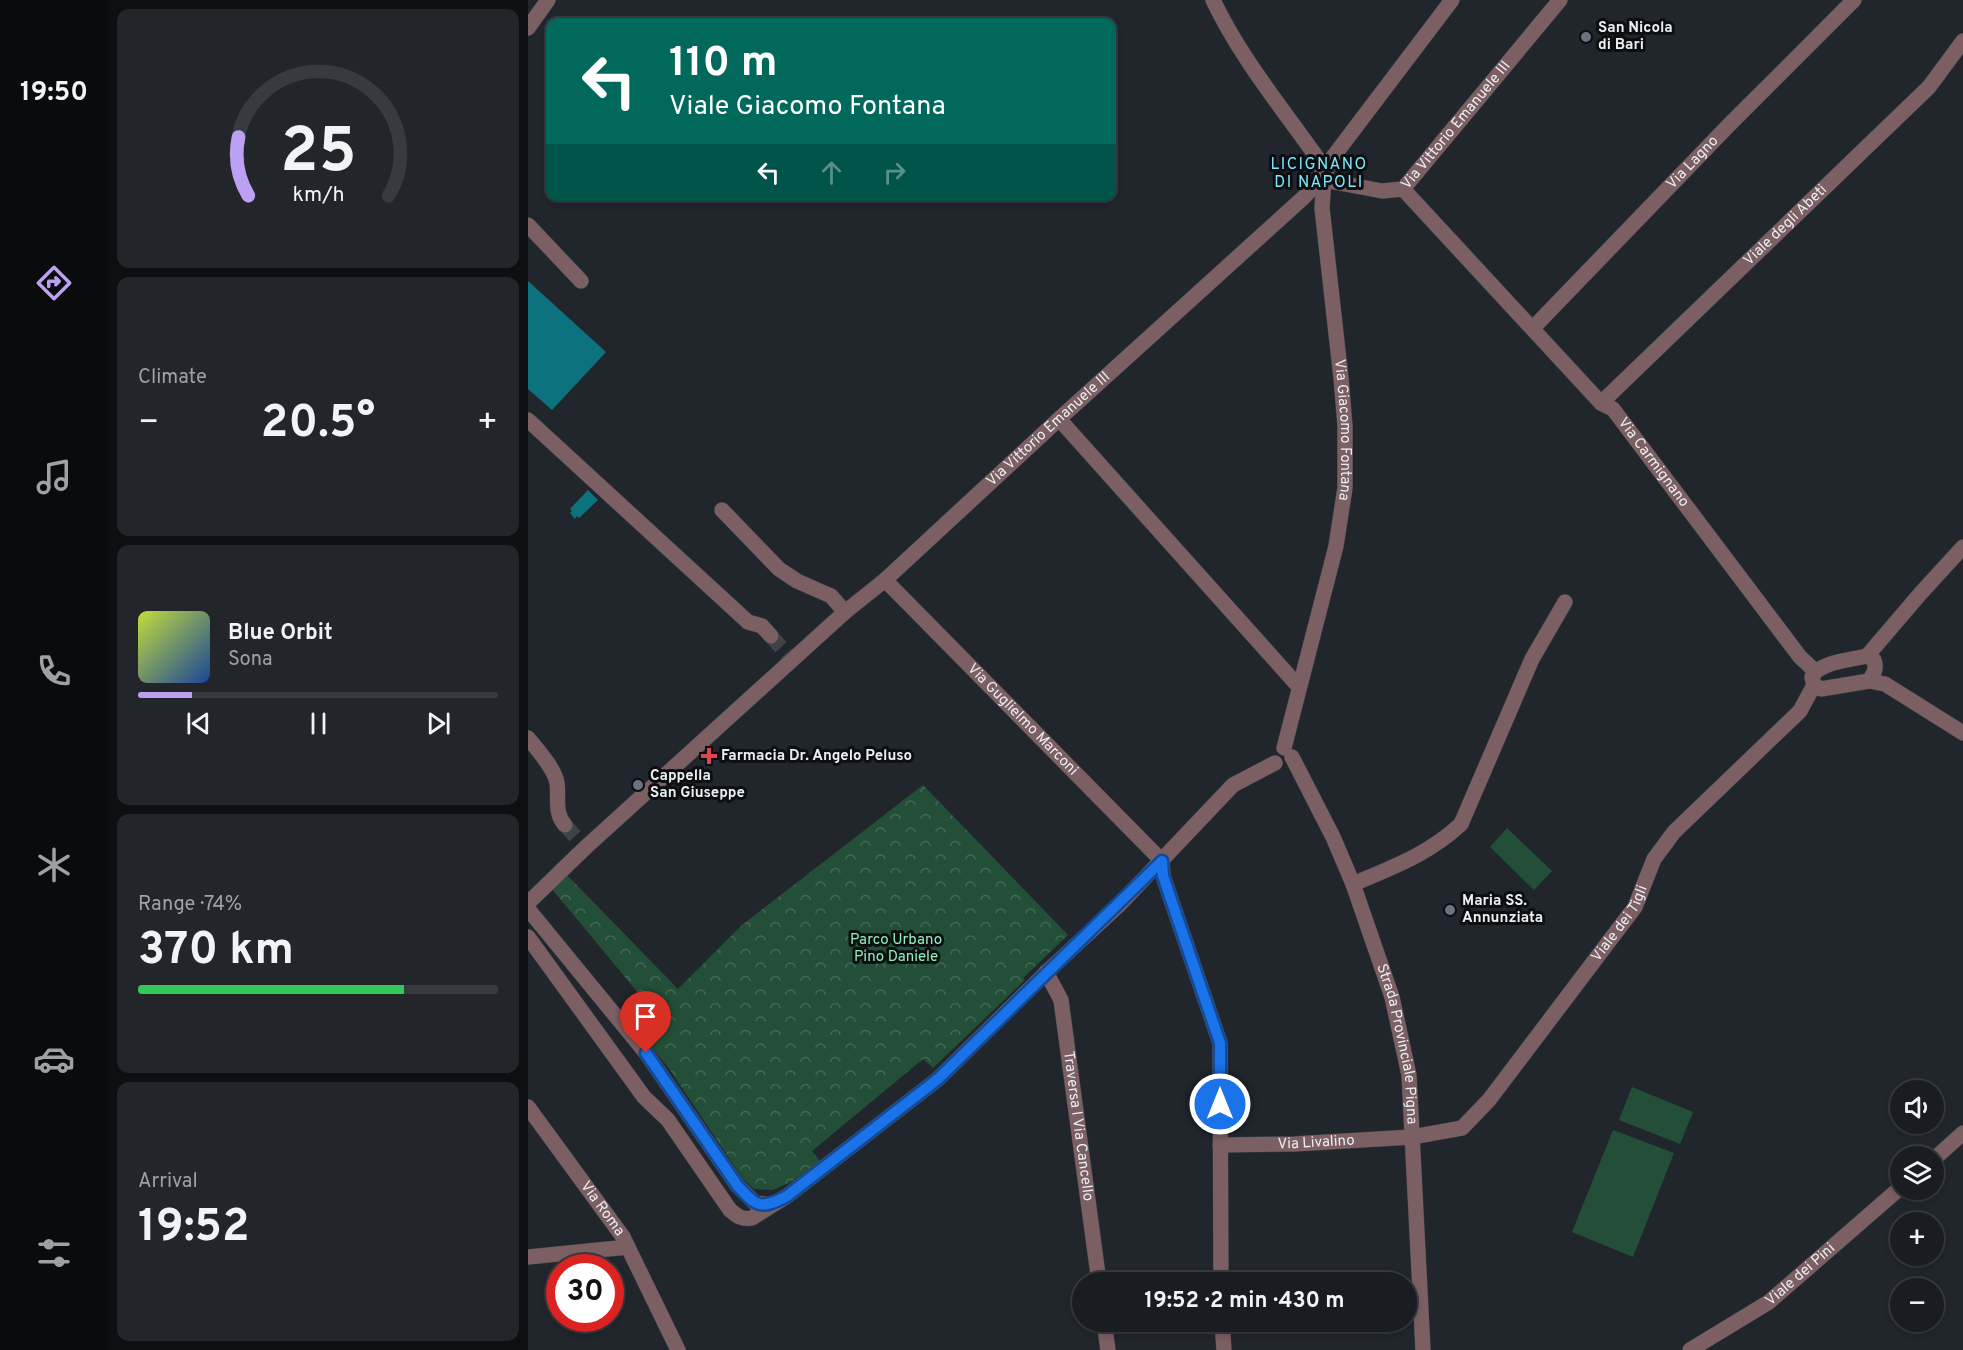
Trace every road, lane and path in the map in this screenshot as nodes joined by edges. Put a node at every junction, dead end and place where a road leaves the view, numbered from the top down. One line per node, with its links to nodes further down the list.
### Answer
1 (548, 0): 6 (street)
2 (1213, 0): 8 (street)
3 (1452, 0): 8 (street)
4 (1560, 0): 9 (street, Via Vittorio Emanuele III)
5 (1854, 0): 12 (street, Via Lagno)
6 (528, 28)
7 (1963, 41): 13 (street, Viale degli Abeti)
8 (1324, 176): 9 (street, Via Vittorio Emanuele III); 14 (street, Via Vittorio Emanuele III); 25 (street, Via Giacomo Fontana)
9 (1403, 189): 12 (street, Via Carmignano)
10 (528, 225): 11 (street)
11 (581, 281)
12 (1533, 328): 13 (street, Via Carmignano)
13 (1601, 403): 23 (street, Via Carmignano)
14 (1059, 419): 18 (street, Via Vittorio Emanuele III); 25 (street)
15 (528, 420): 21 (street)
16 (722, 510): 20 (street)
17 (1963, 547): 22 (street)
18 (885, 580): 20 (street, Via Vittorio Emanuele III); 30 (street, Via Guglielmo Marconi)
19 (1565, 602): 31 (street)
20 (845, 612): 32 (street, Via Vittorio Emanuele III)
21 (771, 636)
22 (1867, 656): 23 (street); 24 (street)
23 (1814, 678): 24 (street); 38 (street, Viale dei Tigli)
24 (1869, 681): 26 (street)
25 (1299, 687): 28 (street, Via Giacomo Fontana)
26 (1963, 733)
27 (528, 738): 29 (street)
28 (1288, 753): 30 (street, Via Giacomo Fontana); 31 (street, Strada Provinciale Pigna)
29 (565, 825)
30 (1162, 861): 35 (street); 39 (street)
31 (1353, 885): 38 (street, Strada Provinciale Pigna)
32 (528, 903)
33 (528, 909): 42 (street)
34 (528, 937): 42 (street)
35 (1046, 972): 42 (street); 45 (street, Traversa I Via Cancello)
36 (528, 1107): 43 (street, Via Roma)
37 (1963, 1133): 40 (street)
38 (1412, 1137): 39 (street, Via Livalino); 49 (street, Strada Provinciale Pigna)
39 (1220, 1145): 46 (street)
40 (1944, 1150)
41 (1890, 1197): 53 (street, Viale dei Pini)
42 (771, 1205)
43 (628, 1247): 44 (street); 50 (street, Via Roma)
44 (528, 1257)
45 (1098, 1272)
46 (1221, 1272)
47 (1105, 1332): 51 (street)
48 (1223, 1332): 52 (street)
49 (1423, 1349)
50 (678, 1350)
51 (1108, 1350)
52 (1224, 1350)
53 (1690, 1350)

